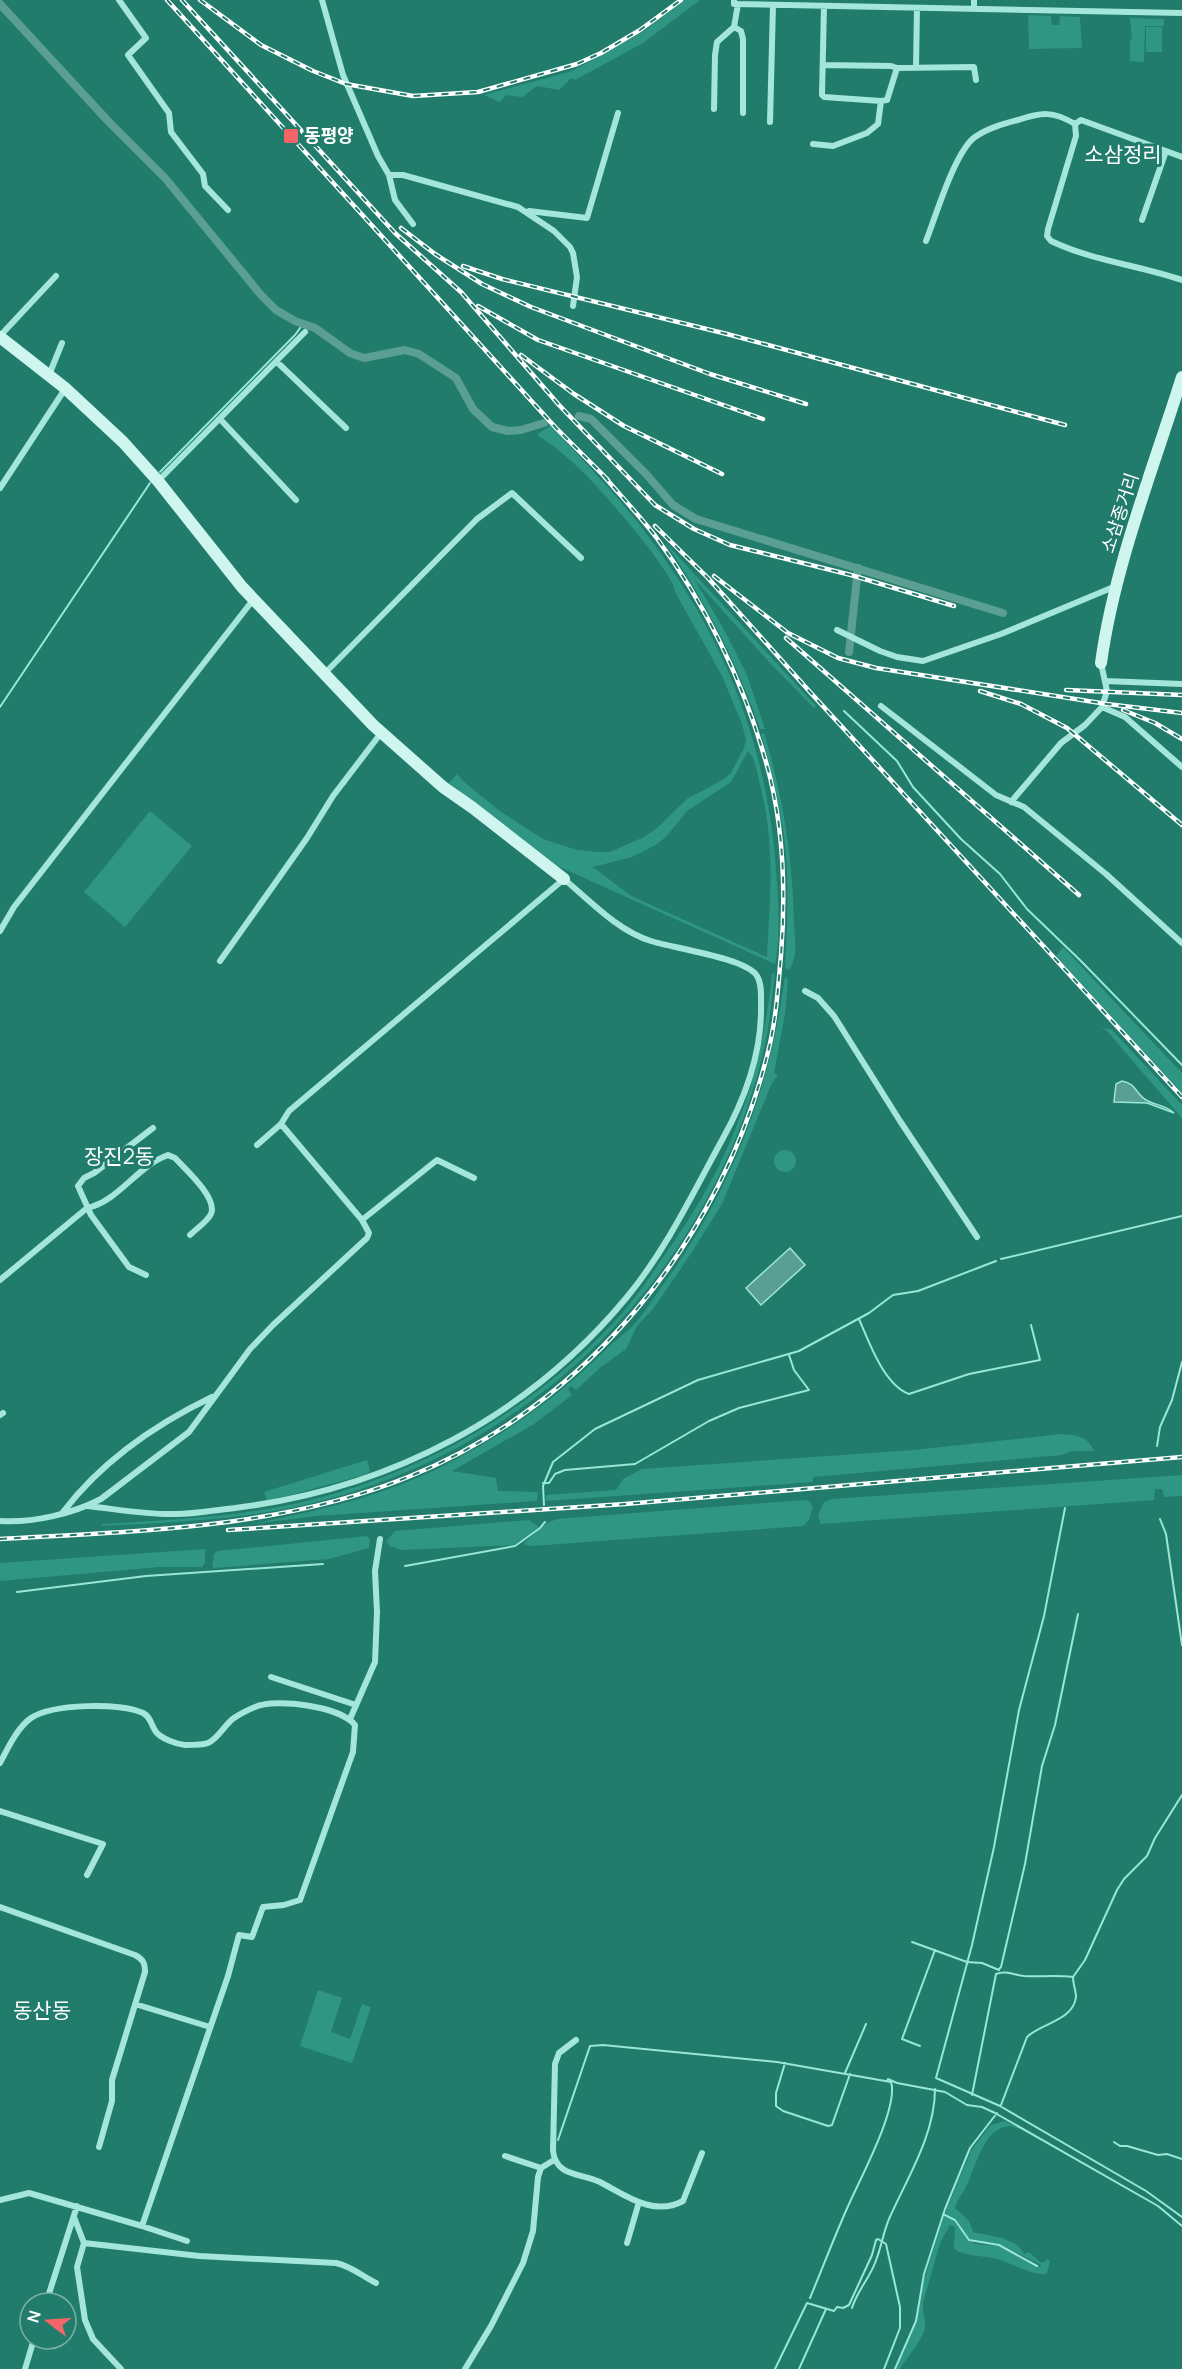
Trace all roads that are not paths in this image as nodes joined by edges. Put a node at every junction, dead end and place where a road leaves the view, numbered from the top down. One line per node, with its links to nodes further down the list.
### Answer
1 (119, 0): 25 (street)
2 (322, 0): 24 (street)
3 (974, 0): 8 (street)
4 (736, 2): 5 (street); 10 (street)
5 (774, 5): 6 (street); 19 (street)
6 (824, 6): 7 (street); 11 (street)
7 (918, 8): 8 (street); 12 (street)
8 (974, 9): 9 (street)
9 (1182, 13)
10 (734, 27): 16 (street); 18 (street)
11 (823, 65): 13 (street); 15 (street)
12 (916, 67): 13 (street); 14 (street)
13 (897, 68): 15 (street)
14 (976, 80)
15 (881, 101): 21 (street)
16 (714, 109)
17 (618, 113): 26 (street)
18 (743, 113)
19 (770, 122)
20 (1075, 124): 22 (street); 29 (street); 31 (street)
21 (813, 144)
22 (1166, 151): 23 (street); 27 (street)
23 (1182, 157)
24 (389, 175): 26 (street); 28 (street)
25 (228, 210)
26 (525, 210): 32 (street)
27 (1142, 220)
28 (413, 224)
29 (926, 241)
30 (56, 276): 34 (street)
31 (1182, 280)
32 (573, 306)
33 (305, 332): 36 (street)
34 (0, 337): 37 (street)
35 (62, 343): 37 (street)
36 (277, 362): 40 (street); 41 (street)
37 (49, 375): 39 (street)
38 (1182, 377): 46 (street, 소삼종거리)
39 (65, 388): 42 (street); 43 (street)
40 (220, 419): 42 (street); 44 (street)
41 (346, 428)
42 (158, 481): 47 (street)
43 (0, 489)
44 (296, 500)
45 (580, 558): 50 (street)
46 (1117, 585): 48 (street); 49 (street, 소삼종거리)
47 (254, 600): 50 (street); 59 (street)
48 (837, 630)
49 (1101, 663): 51 (street)
50 (323, 674): 55 (street)
51 (1105, 681): 52 (street); 54 (street)
52 (1182, 684)
53 (881, 706): 57 (street)
54 (1102, 707): 56 (street); 57 (street)
55 (381, 733): 58 (street); 61 (street)
56 (1182, 767)
57 (1011, 802): 60 (street)
58 (564, 879): 63 (street); 74 (street)
59 (0, 931)
60 (1182, 943)
61 (220, 961)
62 (805, 991): 70 (street)
63 (281, 1124): 65 (street); 68 (street)
64 (153, 1128): 67 (street)
65 (256, 1145)
66 (474, 1178): 68 (street)
67 (87, 1208): 69 (street); 71 (street); 72 (street)
68 (362, 1220): 73 (street)
69 (190, 1235)
70 (977, 1237)
71 (146, 1275)
72 (0, 1280)
73 (214, 1396): 74 (street); 75 (street)
74 (87, 1506): 75 (street)
75 (63, 1512): 76 (street)
76 (0, 1521)
77 (380, 1539): 79 (street)
78 (271, 1677): 79 (street)
79 (356, 1705): 80 (street)
80 (350, 1719): 81 (street); 86 (street)
81 (0, 1763)
82 (0, 1811): 83 (street)
83 (87, 1875)
84 (0, 1907): 85 (street)
85 (135, 2004): 86 (street); 88 (street)
86 (210, 2027): 97 (street)
87 (576, 2040): 91 (street)
88 (99, 2147)
89 (702, 2153): 94 (street)
90 (506, 2156): 92 (street)
91 (554, 2160): 92 (street); 94 (street)
92 (541, 2168): 106 (street)
93 (0, 2200): 95 (street)
94 (639, 2202): 100 (street)
95 (77, 2206): 96 (street); 97 (street)
96 (74, 2217): 99 (street); 102 (street)
97 (142, 2226): 98 (street)
98 (187, 2241)
99 (84, 2243): 101 (street); 105 (street)
100 (627, 2243)
101 (376, 2283)
102 (50, 2291)
103 (30, 2351): 104 (street)
104 (25, 2369)
105 (121, 2369)
106 (465, 2369)

